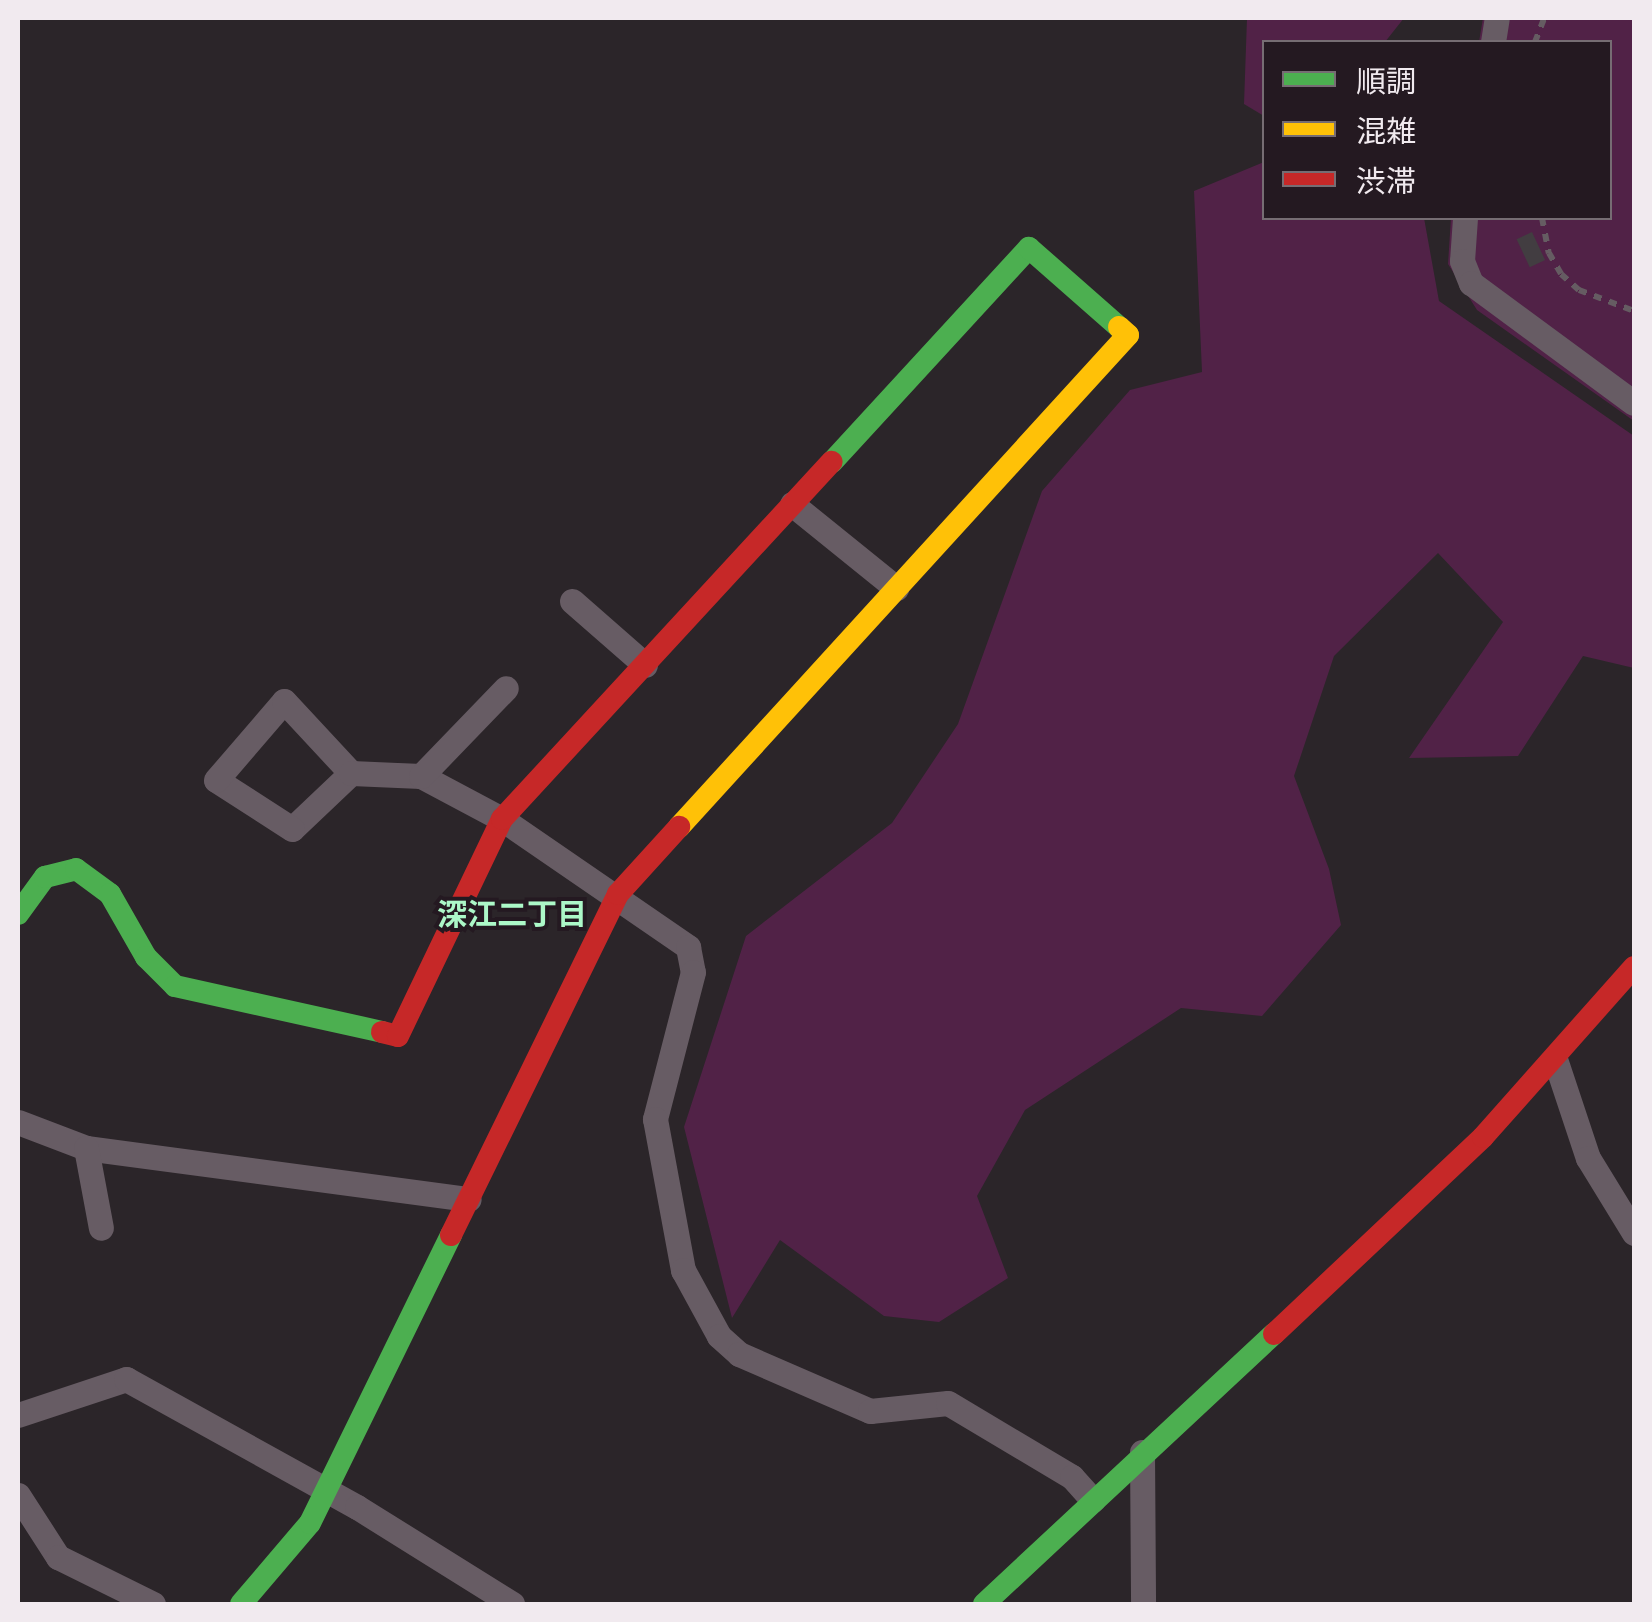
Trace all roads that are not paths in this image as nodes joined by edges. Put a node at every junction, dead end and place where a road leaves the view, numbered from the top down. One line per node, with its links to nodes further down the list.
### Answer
1 (1465, 220): 2 (street)
2 (1634, 404)
3 (792, 504): 4 (street); 4 (street); 6 (street)
4 (896, 588): 11 (street)
5 (572, 601): 6 (street)
6 (645, 664): 10 (street)
7 (506, 688): 9 (street)
8 (351, 773): 8 (street); 9 (street)
9 (421, 776): 10 (street)
10 (502, 819): 11 (street); 12 (street)
11 (618, 894): 17 (street); 24 (street)
12 (18, 914)
13 (1634, 966): 14 (street)
14 (1555, 1059): 19 (street); 21 (street)
15 (18, 1122): 16 (street)
16 (86, 1148): 17 (street); 18 (street)
17 (469, 1199): 22 (street)
18 (102, 1228)
19 (1634, 1233)
20 (18, 1416): 22 (street)
21 (1142, 1452): 24 (street); 29 (street)
22 (326, 1490): 26 (street); 27 (street)
23 (18, 1495): 25 (street)
24 (1093, 1500): 28 (street)
25 (153, 1604)
26 (241, 1604)
27 (512, 1604)
28 (984, 1604)
29 (1143, 1604)

